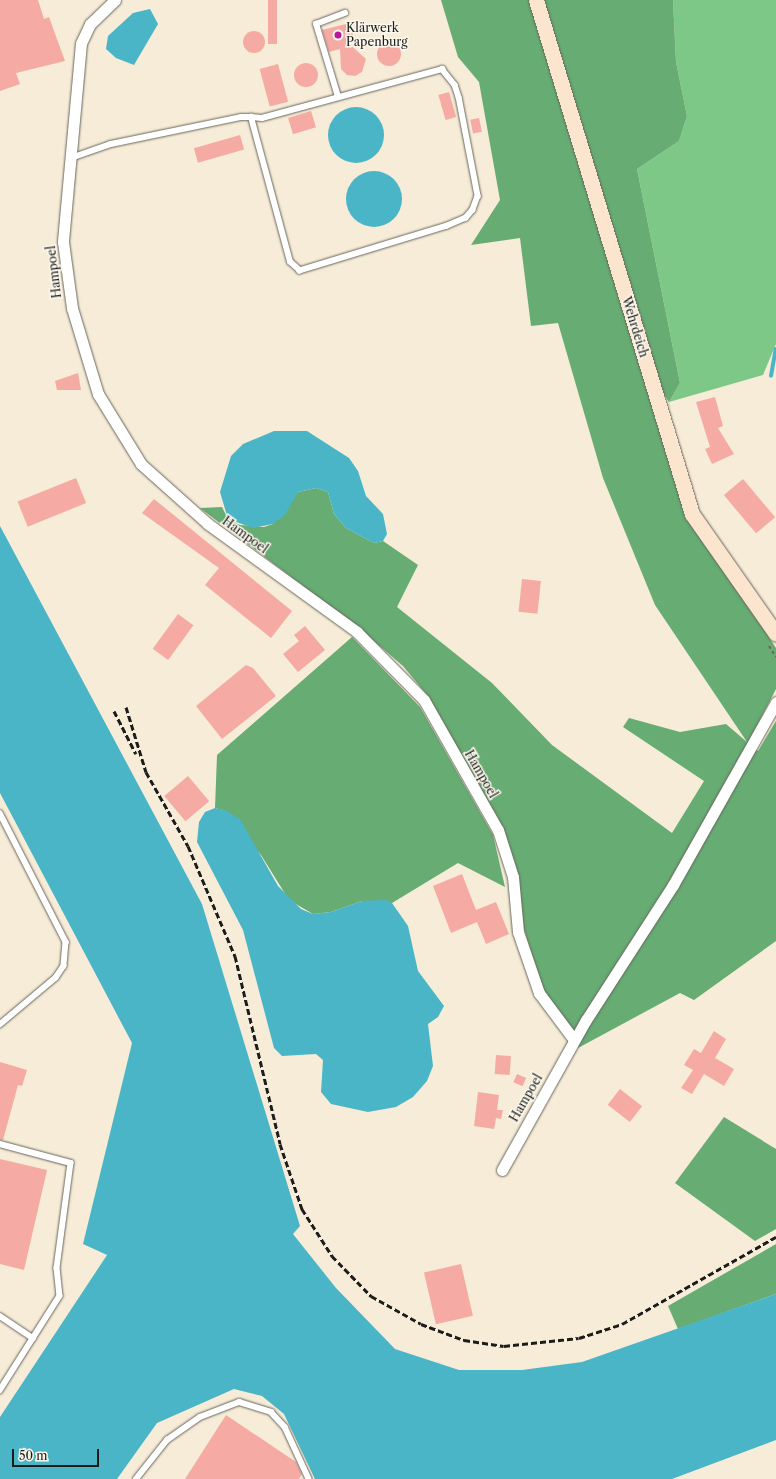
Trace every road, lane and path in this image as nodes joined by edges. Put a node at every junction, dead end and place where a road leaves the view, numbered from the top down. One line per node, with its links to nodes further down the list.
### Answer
1 (115, 0): 6 (street, Hampoel)
2 (536, 0): 7 (street, Wehrdeich)
3 (345, 13): 4 (lane)
4 (338, 97): 5 (lane); 5 (lane)
5 (251, 117): 6 (lane)
6 (71, 158): 12 (street, Hampoel)
7 (776, 634)
8 (776, 702): 9 (street, Hampoel)
9 (773, 714): 12 (street, Hampoel)
10 (0, 813): 11 (lane)
11 (0, 1025)
12 (574, 1040): 14 (street, Hampoel)
13 (0, 1144): 16 (lane)
14 (502, 1170)
15 (0, 1316): 16 (lane)
16 (33, 1338): 17 (lane)
17 (0, 1391)
18 (136, 1479): 19 (lane)
19 (309, 1479)

